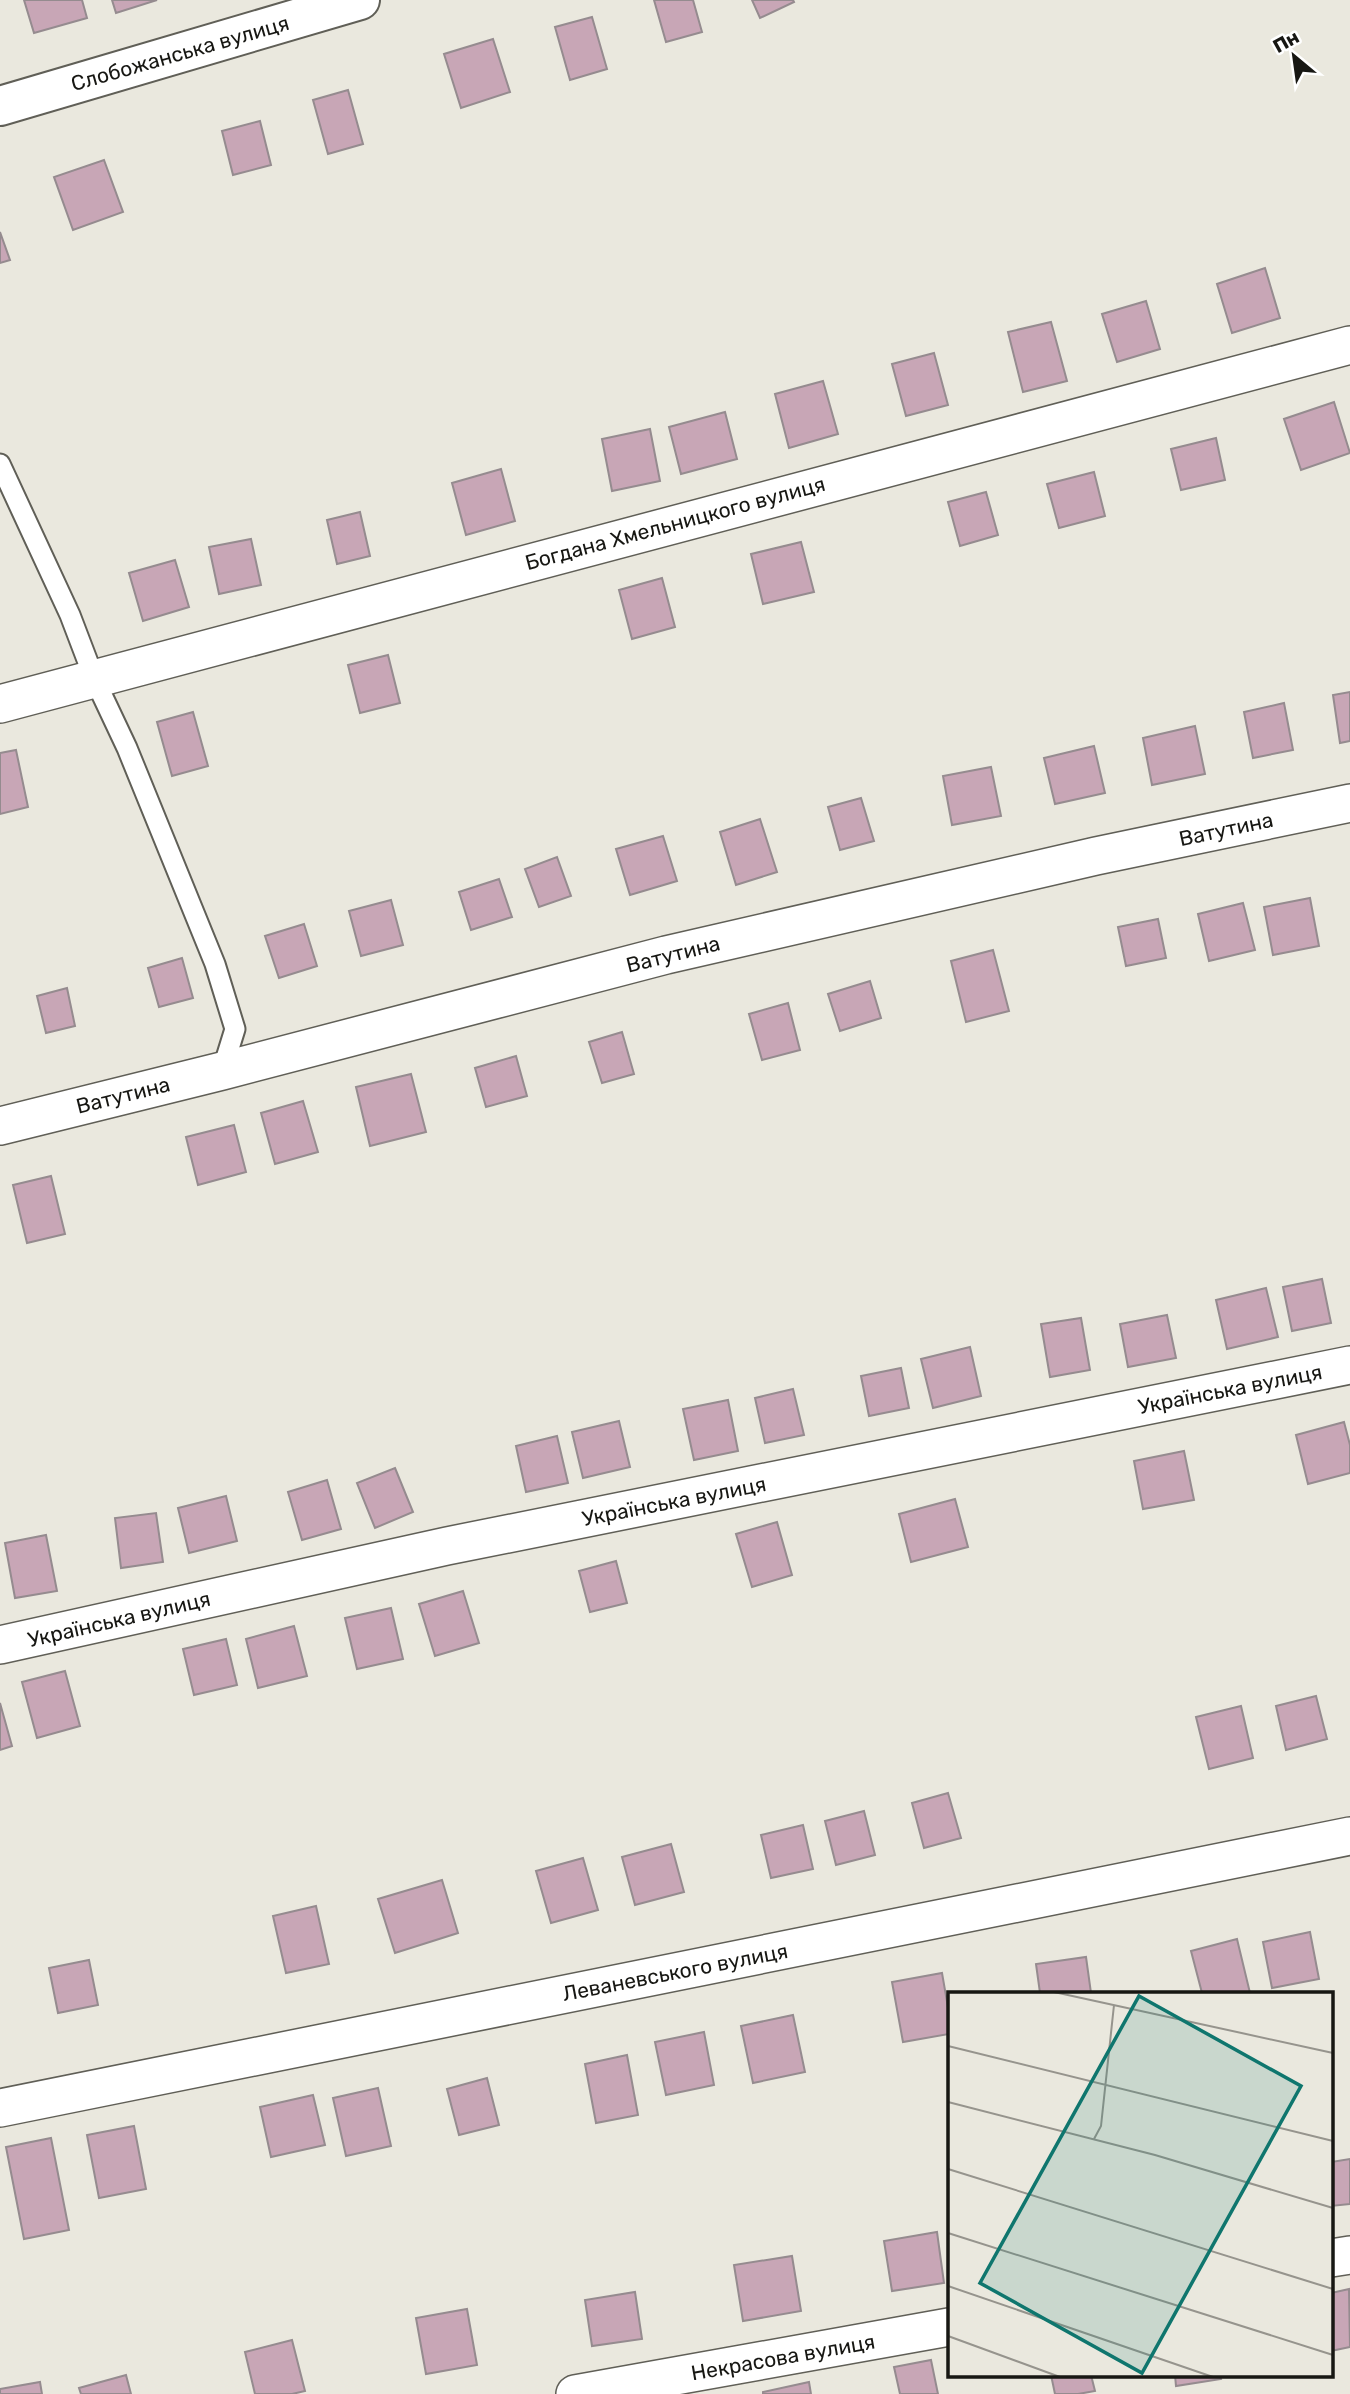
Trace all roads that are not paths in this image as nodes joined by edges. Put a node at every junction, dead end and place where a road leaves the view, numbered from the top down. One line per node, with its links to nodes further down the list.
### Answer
1 (360, 0): 2 (main road, Слобожанська вулиця)
2 (0, 106)
3 (1350, 345): 5 (street, Богдана Хмельницкого вулиця)
4 (0, 464): 5 (lane)
5 (94, 678): 6 (street, Богдана Хмельницкого вулиця); 8 (lane)
6 (0, 704)
7 (1350, 803): 8 (street, Ватутина)
8 (222, 1071): 9 (street, Ватутина)
9 (0, 1126)
10 (1350, 1365): 11 (street, Українська вулиця)
11 (0, 1645)
12 (1350, 1836): 13 (street, Леваневського вулиця)
13 (0, 2108)
14 (1350, 2255): 15 (street)
15 (1332, 2259)
16 (948, 2327): 17 (street, Некрасова вулиця)
17 (576, 2394)

